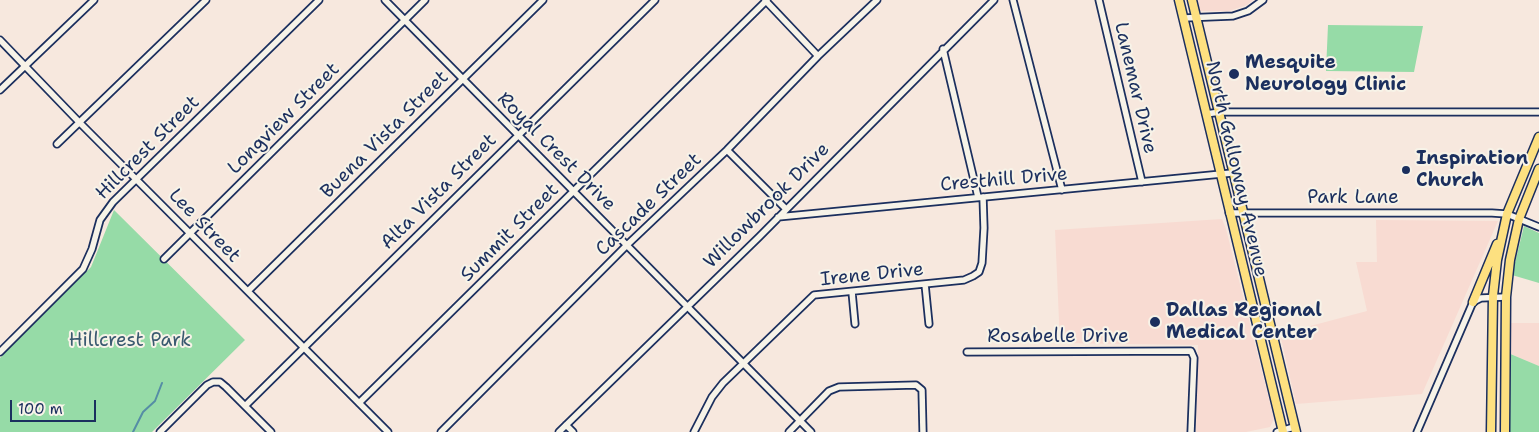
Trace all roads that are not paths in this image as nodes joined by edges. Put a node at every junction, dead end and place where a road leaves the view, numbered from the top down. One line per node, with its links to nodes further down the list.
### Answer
1 (94, 0): 22 (street)
2 (206, 0): 28 (street)
3 (319, 0): 36 (street, Hillcrest Street)
4 (385, 0): 18 (street, Royal Crest Drive)
5 (425, 0): 18 (street, Longview Street)
6 (543, 0): 23 (street, Buena Vista Street)
7 (654, 0): 29 (street, Alta Vista Street)
8 (766, 0): 21 (street); 39 (street, Summit Street)
9 (877, 0): 21 (street, Cascade Street)
10 (994, 0): 20 (street, Willowbrook Drive)
11 (1013, 0): 38 (street)
12 (1100, 0): 37 (street, Lanemar Drive)
13 (1179, 0): 16 (main road, North Galloway Avenue)
14 (1192, 0): 17 (main road, North Galloway Avenue)
15 (1263, 0): 17 (street)
16 (1184, 18): 17 (street); 27 (main road, North Galloway Avenue)
17 (1197, 18): 25 (main road, North Galloway Avenue)
18 (405, 20): 23 (street, Royal Crest Drive); 49 (street, Longview Street)
19 (0, 40): 22 (street, Lee Street)
20 (943, 49): 40 (street); 41 (street, Willowbrook Drive)
21 (818, 56): 32 (street, Cascade Street)
22 (26, 66): 24 (street); 28 (street, Lee Street)
23 (463, 79): 29 (street, Royal Crest Drive); 55 (street, Buena Vista Street)
24 (0, 90)
25 (1220, 112): 26 (street); 27 (street); 34 (main road, North Galloway Avenue)
26 (1539, 112)
27 (1206, 114): 35 (main road, North Galloway Avenue)
28 (79, 122): 31 (street); 36 (street, Lee Street)
29 (518, 134): 39 (street, Royal Crest Drive); 63 (street, Alta Vista Street)
30 (1539, 137): 44 (main road)
31 (57, 144)
32 (727, 150): 41 (street); 50 (street, Cascade Street)
33 (1539, 169): 46 (main road)
34 (1232, 173): 35 (street, Cresthill Drive); 43 (main road, North Galloway Avenue)
35 (1220, 175): 37 (street, Cresthill Drive); 42 (main road, North Galloway Avenue)
36 (136, 178): 49 (street, Lee Street); 64 (street, Hillcrest Street)
37 (1142, 182): 38 (street, Cresthill Drive)
38 (1062, 190): 40 (street, Cresthill Drive)
39 (574, 191): 50 (street, Royal Crest Drive); 69 (street, Summit Street)
40 (981, 197): 45 (street, Cresthill Drive); 54 (street, Irene Drive)
41 (786, 209): 45 (street, Willowbrook Drive)
42 (1230, 213): 43 (street, Park Lane); 52 (main road, North Galloway Avenue)
43 (1242, 213): 44 (street, Park Lane); 51 (main road, North Galloway Avenue)
44 (1507, 214): 46 (street); 48 (main road)
45 (778, 217): 60 (street, Willowbrook Drive)
46 (1519, 219): 47 (street); 58 (main road)
47 (1539, 227)
48 (1503, 231): 57 (main road); 59 (main road)
49 (189, 233): 53 (street, Longview Street); 55 (street, Lee Street)
50 (627, 245): 60 (street, Royal Crest Drive); 77 (street, Cascade Street)
51 (1250, 246): 52 (main road); 68 (main road, North Galloway Avenue)
52 (1238, 248): 67 (main road, North Galloway Avenue)
53 (164, 259)
54 (926, 284): 56 (street, Irene Drive); 62 (street)
55 (248, 291): 63 (street, Lee Street)
56 (852, 292): 61 (street); 66 (street, Irene Drive)
57 (1493, 296): 58 (street); 59 (street); 87 (main road)
58 (1506, 297): 88 (main road)
59 (1473, 302): 86 (street)
60 (688, 307): 66 (street, Royal Crest Drive); 72 (street, Willowbrook Drive)
61 (855, 324)
62 (929, 324)
63 (303, 346): 69 (street, Lee Street); 70 (street, Alta Vista Street)
64 (0, 352)
65 (967, 352): 84 (street, Rosabelle Drive)
66 (744, 364): 71 (street, Royal Crest Drive); 80 (street, Irene Drive)
67 (1271, 383): 68 (main road); 85 (main road, North Galloway Avenue)
68 (1286, 396): 73 (main road, North Galloway Avenue)
69 (359, 403): 76 (street, Lee Street)
70 (244, 406): 74 (street); 75 (street)
71 (800, 420): 81 (street); 82 (street, Royal Crest Drive); 83 (street)
72 (566, 425): 78 (street, Willowbrook Drive); 79 (street)
73 (1295, 430): 85 (street)
74 (160, 432)
75 (271, 432)
76 (388, 432)
77 (441, 432)
78 (559, 432)
79 (573, 432)
80 (694, 432)
81 (789, 432)
82 (811, 432)
83 (923, 432)
84 (1191, 432)
85 (1281, 432)
86 (1417, 432)
87 (1491, 432)
88 (1504, 432)

